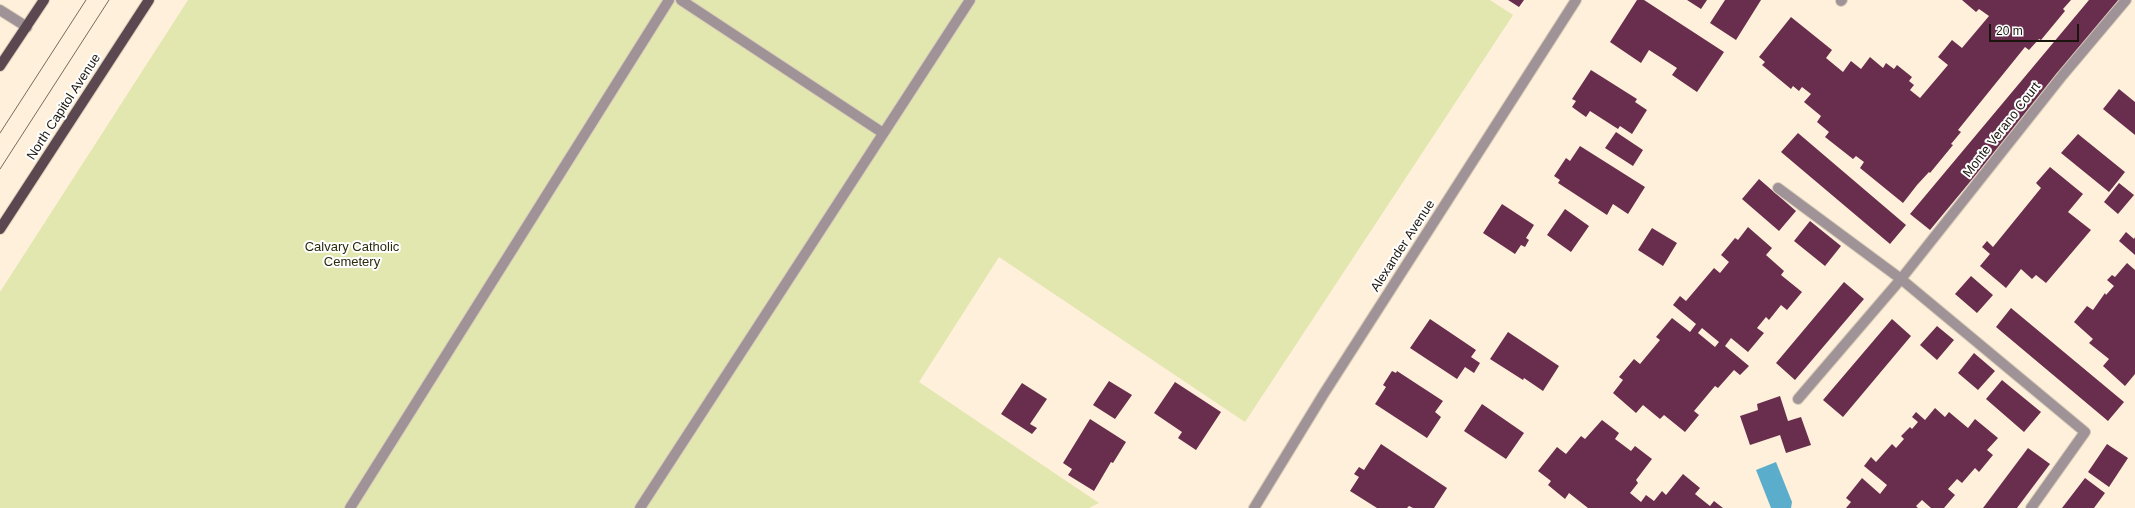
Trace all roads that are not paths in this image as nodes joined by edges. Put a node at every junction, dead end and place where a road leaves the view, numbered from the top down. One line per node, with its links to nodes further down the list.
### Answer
1 (44, 0): 9 (main road)
2 (149, 0): 13 (main road, North Capitol Avenue)
3 (669, 0): 16 (street)
4 (681, 0): 11 (street)
5 (970, 0): 11 (street)
6 (1576, 0): 18 (street, Alexander Avenue)
7 (2126, 0): 14 (street, Monte Verano Court)
8 (0, 10): 9 (street)
9 (26, 27): 10 (main road)
10 (0, 66)
11 (883, 133): 17 (street)
12 (1778, 188): 14 (street)
13 (0, 229)
14 (1901, 278): 15 (street, Monte Verano Court); 19 (street)
15 (1798, 398)
16 (350, 508)
17 (640, 508)
18 (1254, 508)
19 (2031, 508)

